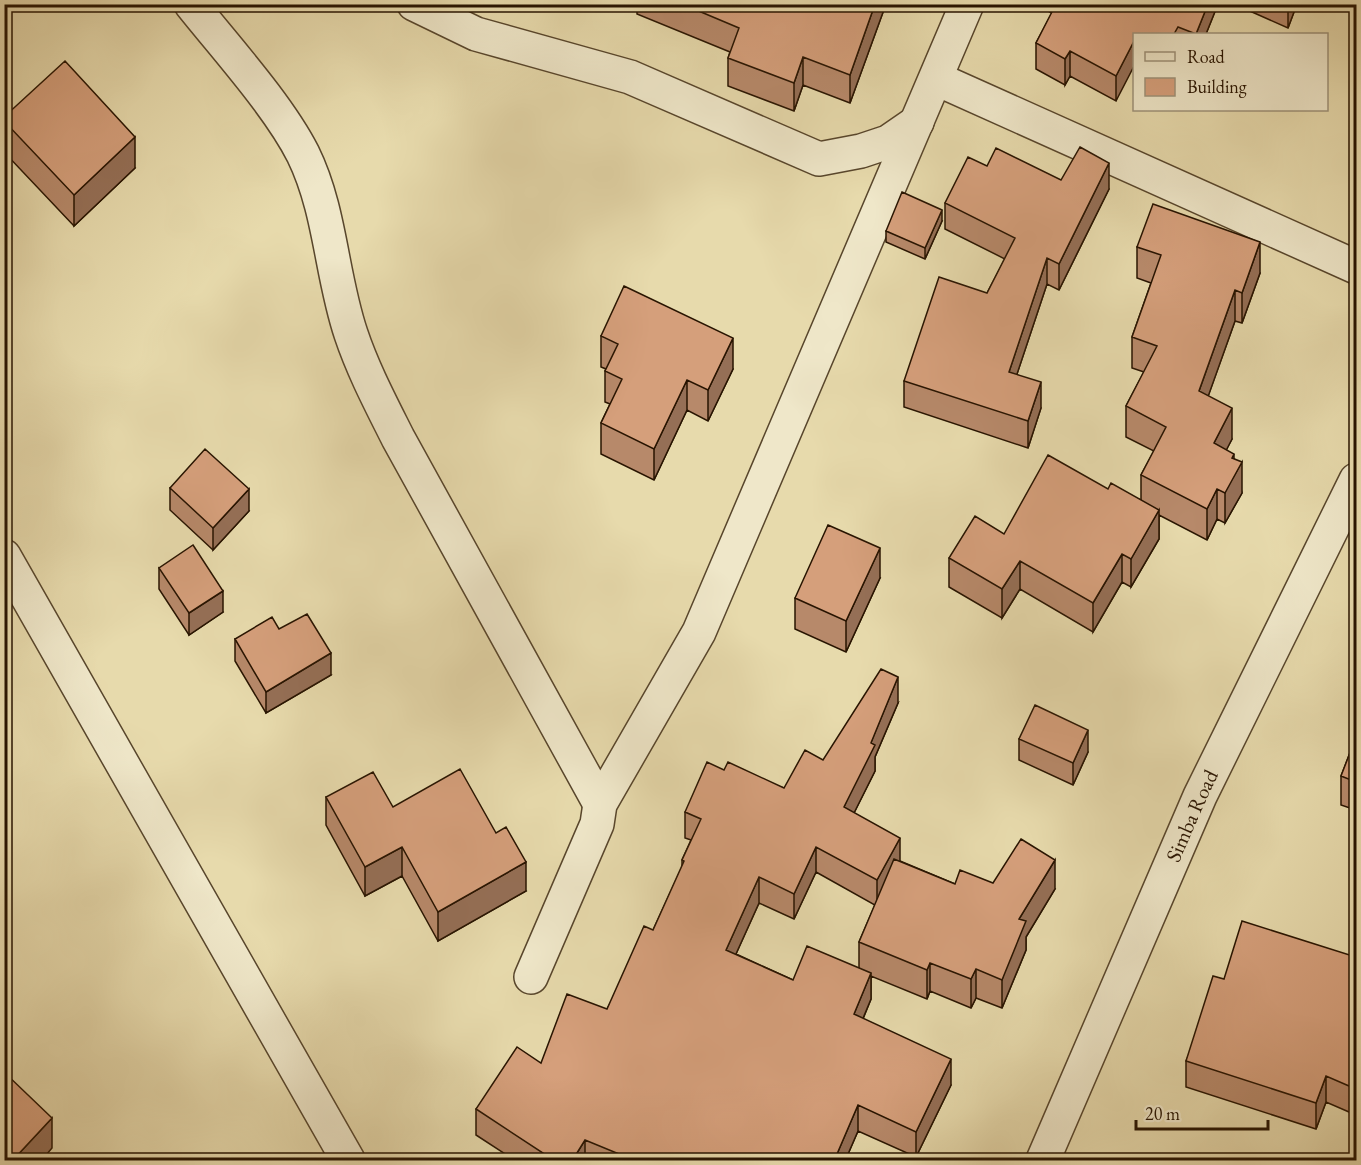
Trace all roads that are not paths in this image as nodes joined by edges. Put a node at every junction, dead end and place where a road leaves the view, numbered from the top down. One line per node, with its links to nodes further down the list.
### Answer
1 (190, 4): 9 (street)
2 (414, 4): 5 (street)
3 (968, 4): 4 (street)
4 (937, 79): 5 (street); 6 (street)
5 (917, 122): 9 (street)
6 (1356, 267)
7 (1356, 480): 12 (street, Simba Road)
8 (4, 556): 11 (street)
9 (600, 804): 10 (street)
10 (531, 977)
11 (348, 1161)
12 (1043, 1161)

